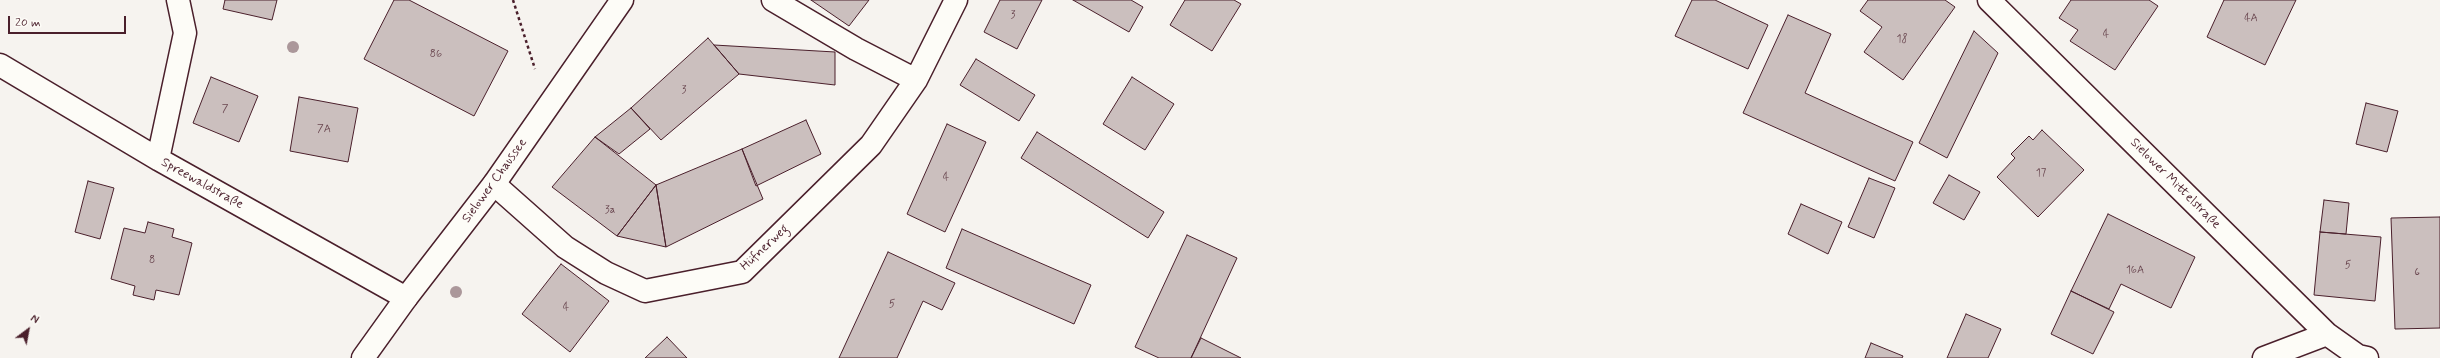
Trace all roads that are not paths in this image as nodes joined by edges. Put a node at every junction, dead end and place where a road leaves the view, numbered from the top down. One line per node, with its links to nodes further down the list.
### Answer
1 (178, 0): 8 (street)
2 (622, 0): 9 (street, Sielower Chaussee)
3 (773, 0): 7 (street)
4 (956, 0): 7 (street, Hüfnerweg)
5 (1989, 0): 11 (street, Sielower Mittelstraße)
6 (0, 65): 8 (street, Spreewaldstraße)
7 (916, 80): 9 (street, Hüfnerweg)
8 (158, 159): 10 (street, Spreewaldstraße)
9 (494, 184): 10 (street, Sielower Chaussee)
10 (406, 298): 12 (street, Sielower Chaussee)
11 (2327, 334): 13 (street); 14 (street, Sielower Mittelstraße)
12 (363, 358)
13 (2264, 358)
14 (2367, 358)

